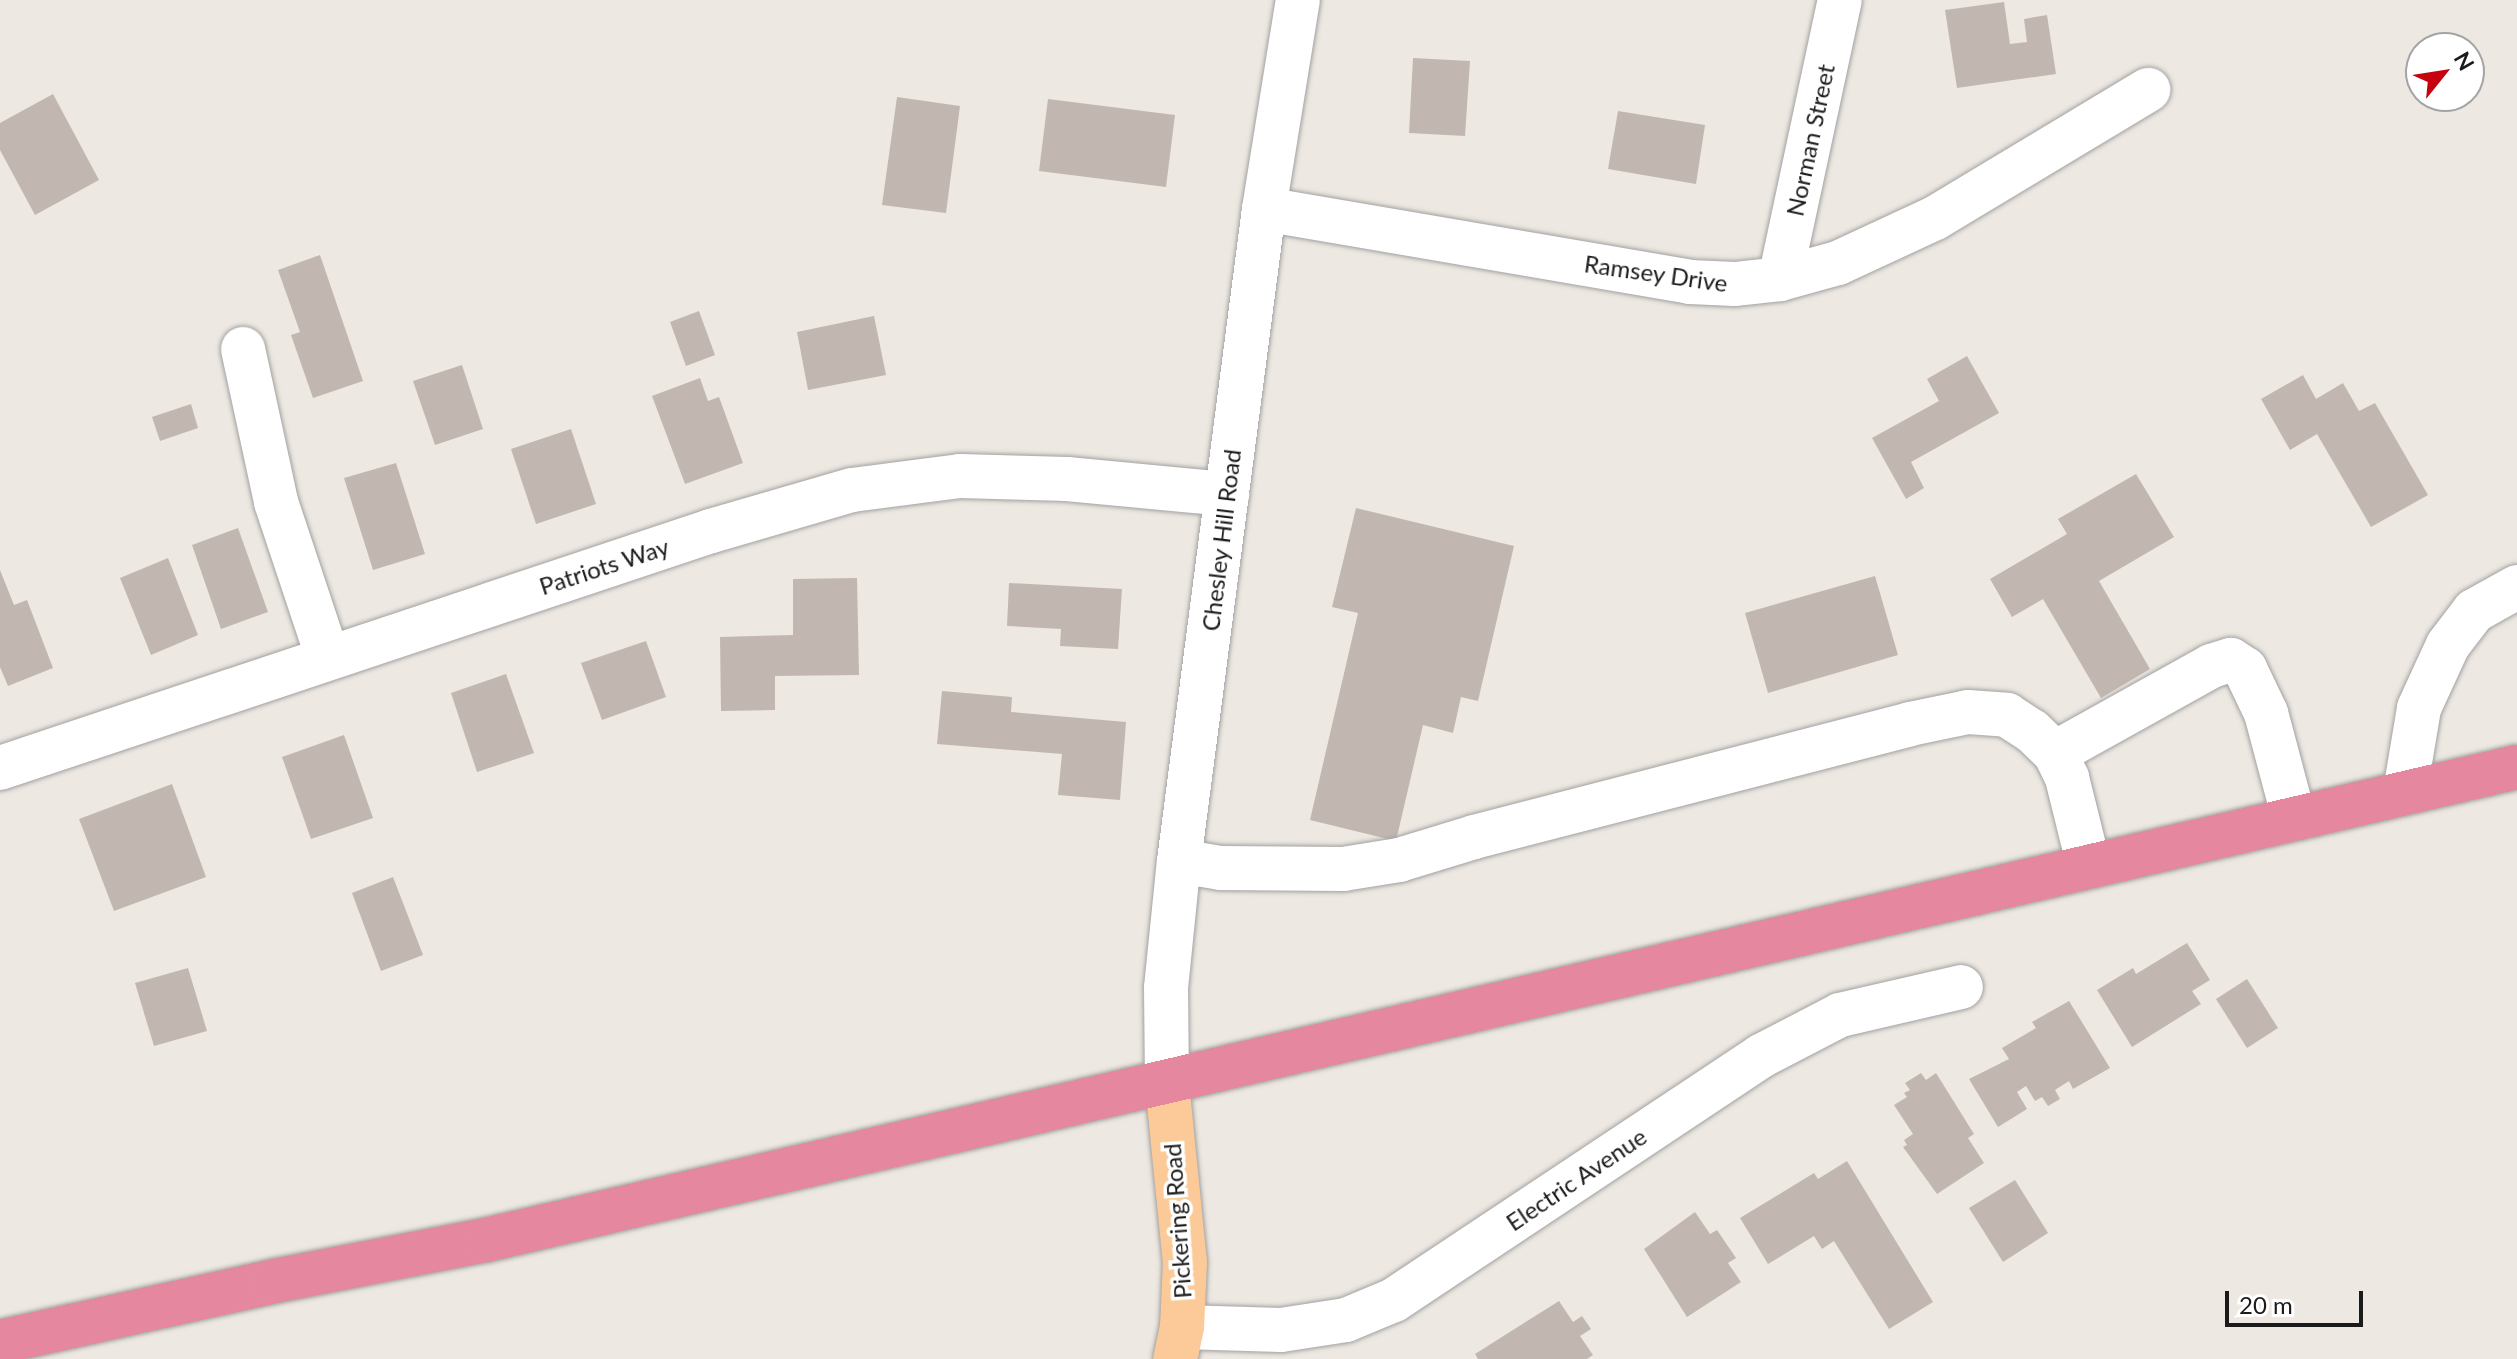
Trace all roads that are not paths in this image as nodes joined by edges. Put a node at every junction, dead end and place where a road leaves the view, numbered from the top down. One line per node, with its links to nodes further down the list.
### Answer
1 (1298, 0): 4 (street, Chesley Hill Road)
2 (1840, 0): 5 (street, Norman Street)
3 (2148, 90): 5 (street, Ramsey Drive)
4 (1264, 209): 5 (street, Ramsey Drive); 7 (street, Chesley Hill Road)
5 (1780, 279)
6 (243, 349): 9 (street)
7 (1227, 494): 9 (street, Patriots Way); 15 (street, Chesley Hill Road)
8 (2517, 587): 13 (street)
9 (328, 658): 12 (street, Patriots Way)
10 (2055, 753): 14 (street); 15 (street); 16 (street)
11 (2517, 767): 13 (highway)
12 (0, 768)
13 (2405, 792): 14 (highway)
14 (2294, 818): 16 (highway)
15 (1179, 861): 18 (street, Chesley Hill Road)
16 (2089, 866): 18 (highway)
17 (1961, 987): 20 (street, Electric Avenue)
18 (1167, 1083): 19 (highway); 20 (main road, Pickering Road)
19 (0, 1342)
20 (1179, 1343)

